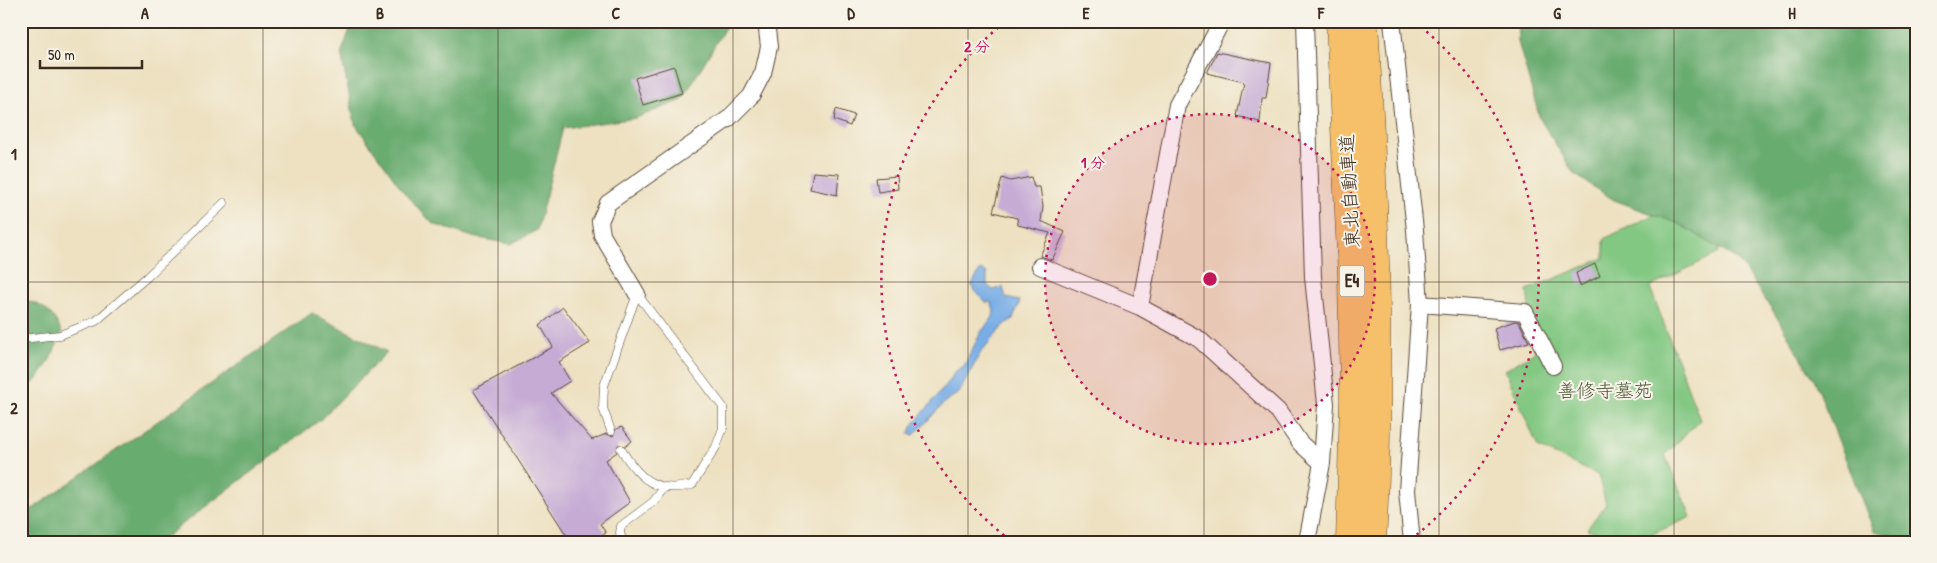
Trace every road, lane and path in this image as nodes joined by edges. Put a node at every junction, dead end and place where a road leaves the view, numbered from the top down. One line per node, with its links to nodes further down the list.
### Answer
1 (766, 21): 9 (street)
2 (1222, 21): 11 (street)
3 (1305, 21): 16 (street)
4 (1340, 21): 17 (highway, 東北自動車道 / E4)
5 (1364, 21): 25 (highway, 東北自動車道 / E4)
6 (1392, 21): 10 (street)
7 (224, 202): 12 (lane)
8 (1040, 266): 11 (street)
9 (637, 294): 14 (lane); 18 (lane)
10 (1420, 304): 13 (street); 26 (street)
11 (1140, 308): 16 (street)
12 (21, 339)
13 (1554, 366)
14 (611, 432)
15 (621, 449): 18 (lane)
16 (1322, 463): 22 (street)
17 (1353, 476): 23 (highway); 24 (highway, 東北自動車道 / E4)
18 (664, 488): 21 (lane)
19 (319, 542): 20 (lane)
20 (339, 542)
21 (623, 542)
22 (1307, 542)
23 (1337, 542)
24 (1350, 542)
25 (1372, 542)
26 (1412, 542)

